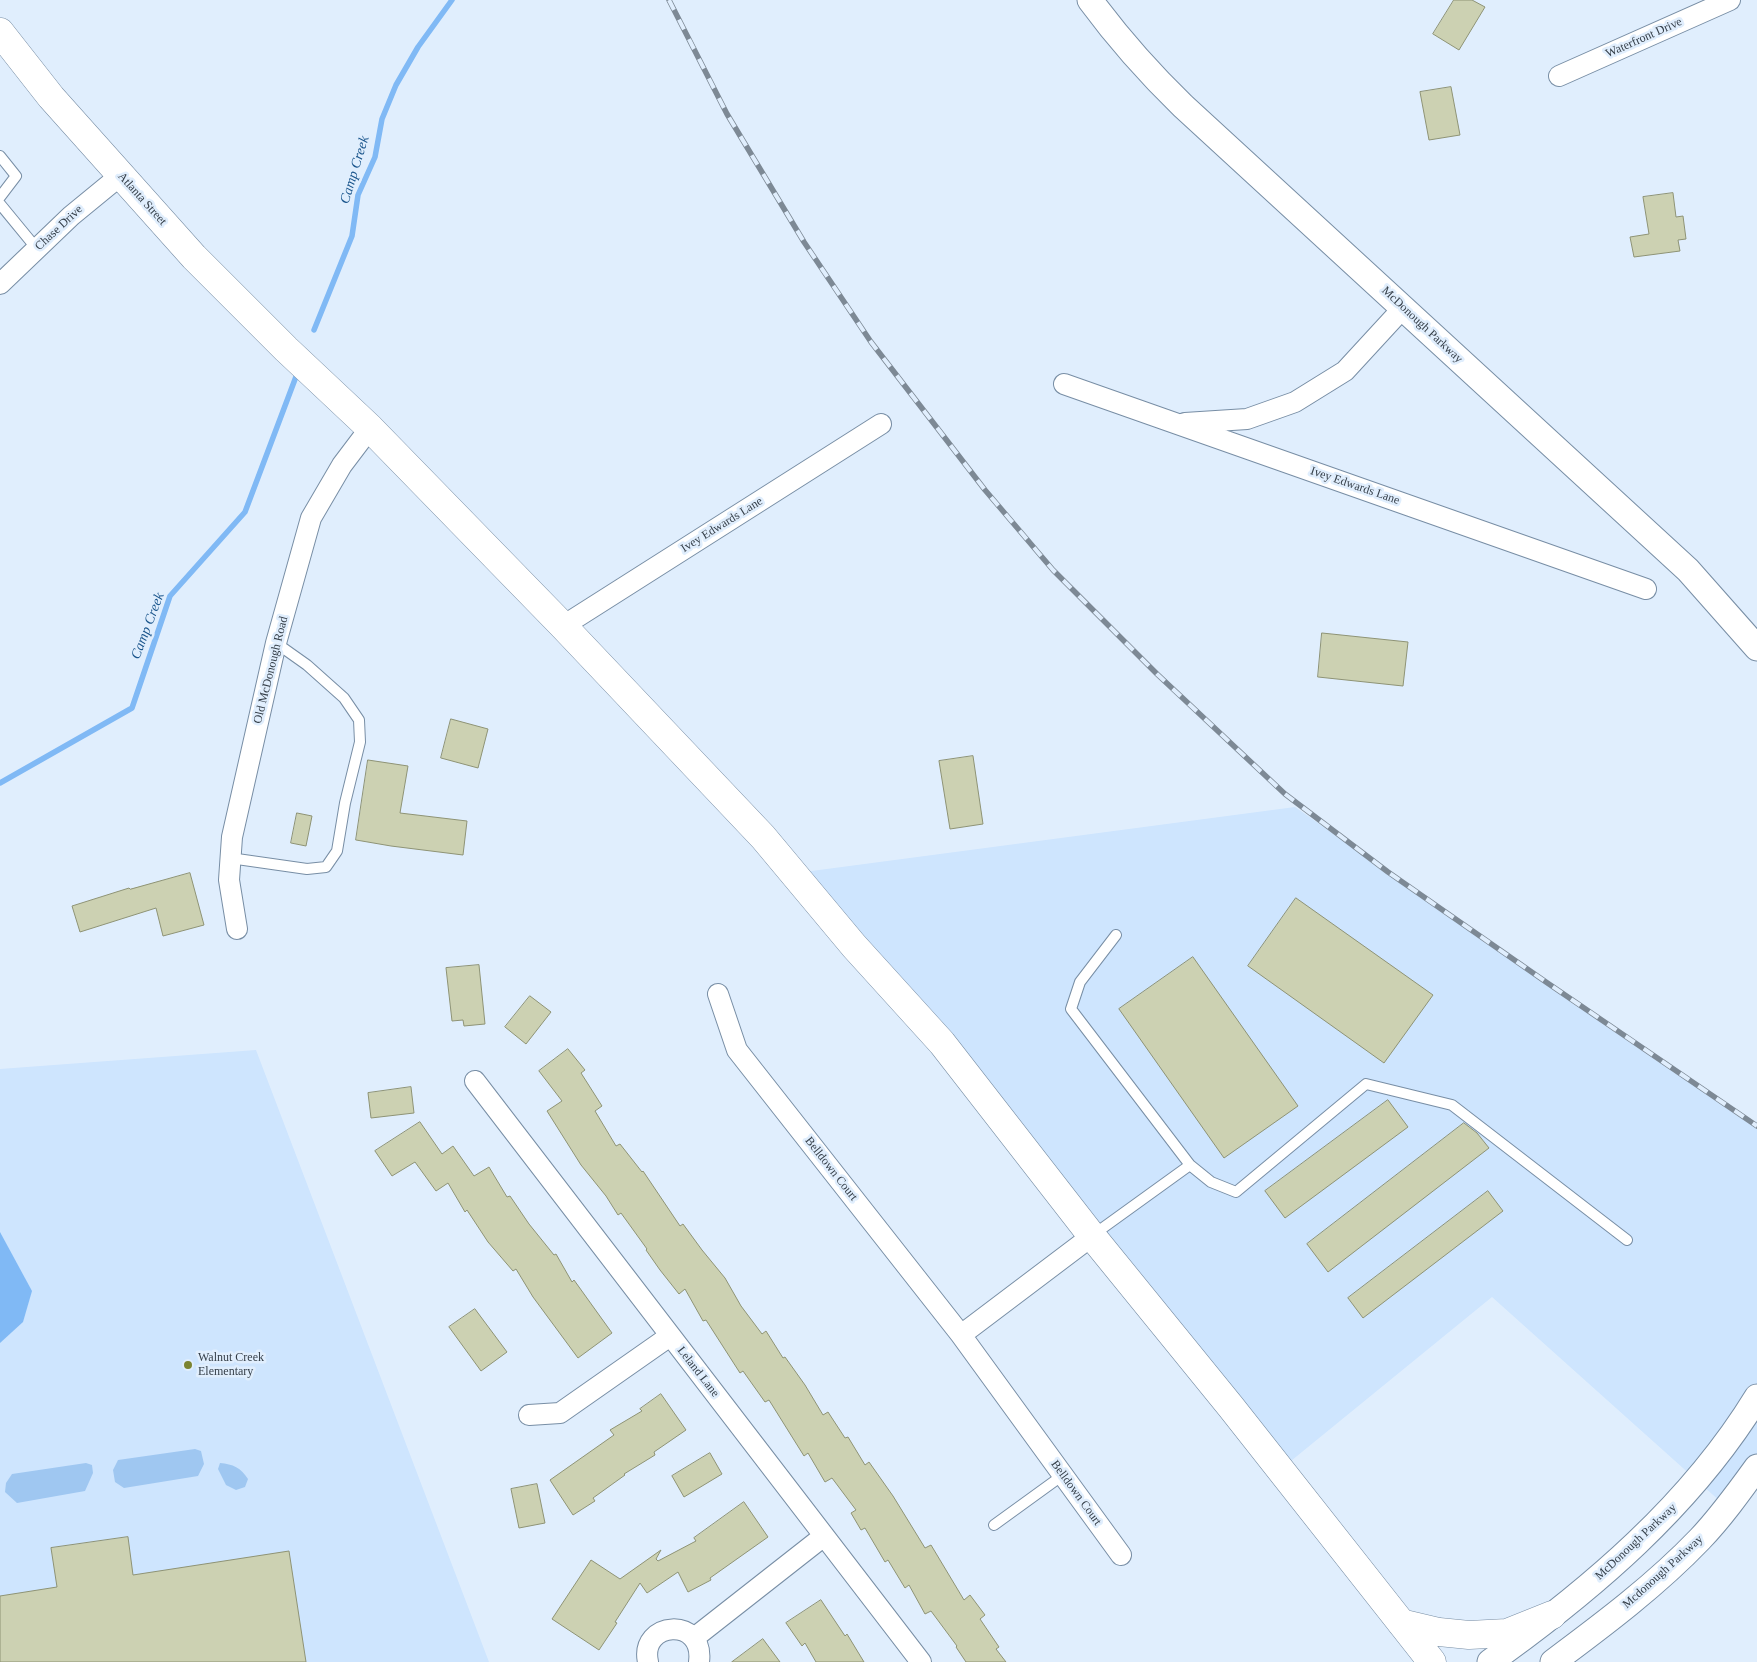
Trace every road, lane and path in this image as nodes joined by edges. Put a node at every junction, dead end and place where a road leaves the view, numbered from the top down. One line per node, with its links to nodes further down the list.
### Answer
1 (1090, 0): 11 (street, McDonough Parkway)
2 (1730, 0): 4 (street, Waterfront Drive)
3 (0, 32): 6 (main road, Atlanta Street)
4 (1559, 76)
5 (0, 156): 7 (lane)
6 (121, 175): 9 (street, Chase Drive); 15 (main road, Atlanta Street)
7 (0, 197)
8 (0, 204): 9 (lane)
9 (37, 249): 10 (street, Chase Drive)
10 (0, 284)
11 (1403, 308): 14 (street); 19 (street, McDonough Parkway)
12 (1064, 384): 14 (street, Ivey Edwards Lane)
13 (881, 424): 17 (street, Ivey Edwards Lane)
14 (1178, 424): 16 (street, Ivey Edwards Lane)
15 (370, 428): 17 (main road, Atlanta Street); 18 (street, Old McDonough Road)
16 (1646, 589)
17 (563, 626): 26 (main road, Atlanta Street)
18 (276, 643): 20 (street, Old McDonough Road); 20 (lane)
19 (1757, 648)
20 (230, 858): 21 (street, Old McDonough Road)
21 (237, 929)
22 (1116, 935): 25 (lane)
23 (718, 994): 28 (street, Belldown Court)
24 (475, 1081): 29 (street, Leland Lane)
25 (1190, 1165): 26 (lane); 27 (lane)
26 (1092, 1236): 28 (street); 38 (main road, Atlanta Street)
27 (1627, 1240)
28 (960, 1335): 33 (street, Belldown Court)
29 (670, 1336): 31 (street); 35 (street, Leland Lane)
30 (1757, 1397): 37 (street, McDonough Parkway)
31 (529, 1415)
32 (1757, 1467): 46 (street, Mcdonough Parkway)
33 (1063, 1475): 34 (lane); 36 (street, Belldown Court)
34 (994, 1525)
35 (824, 1536): 39 (street); 42 (street, Leland Lane)
36 (1121, 1555)
37 (1552, 1616): 38 (main road); 45 (street, McDonough Parkway)
38 (1401, 1623): 43 (main road); 44 (main road, Atlanta Street)
39 (694, 1638): 40 (street); 41 (street)
40 (648, 1662)
41 (699, 1662)
42 (921, 1662)
43 (1406, 1662)
44 (1432, 1662)
45 (1490, 1662)
46 (1553, 1662)

